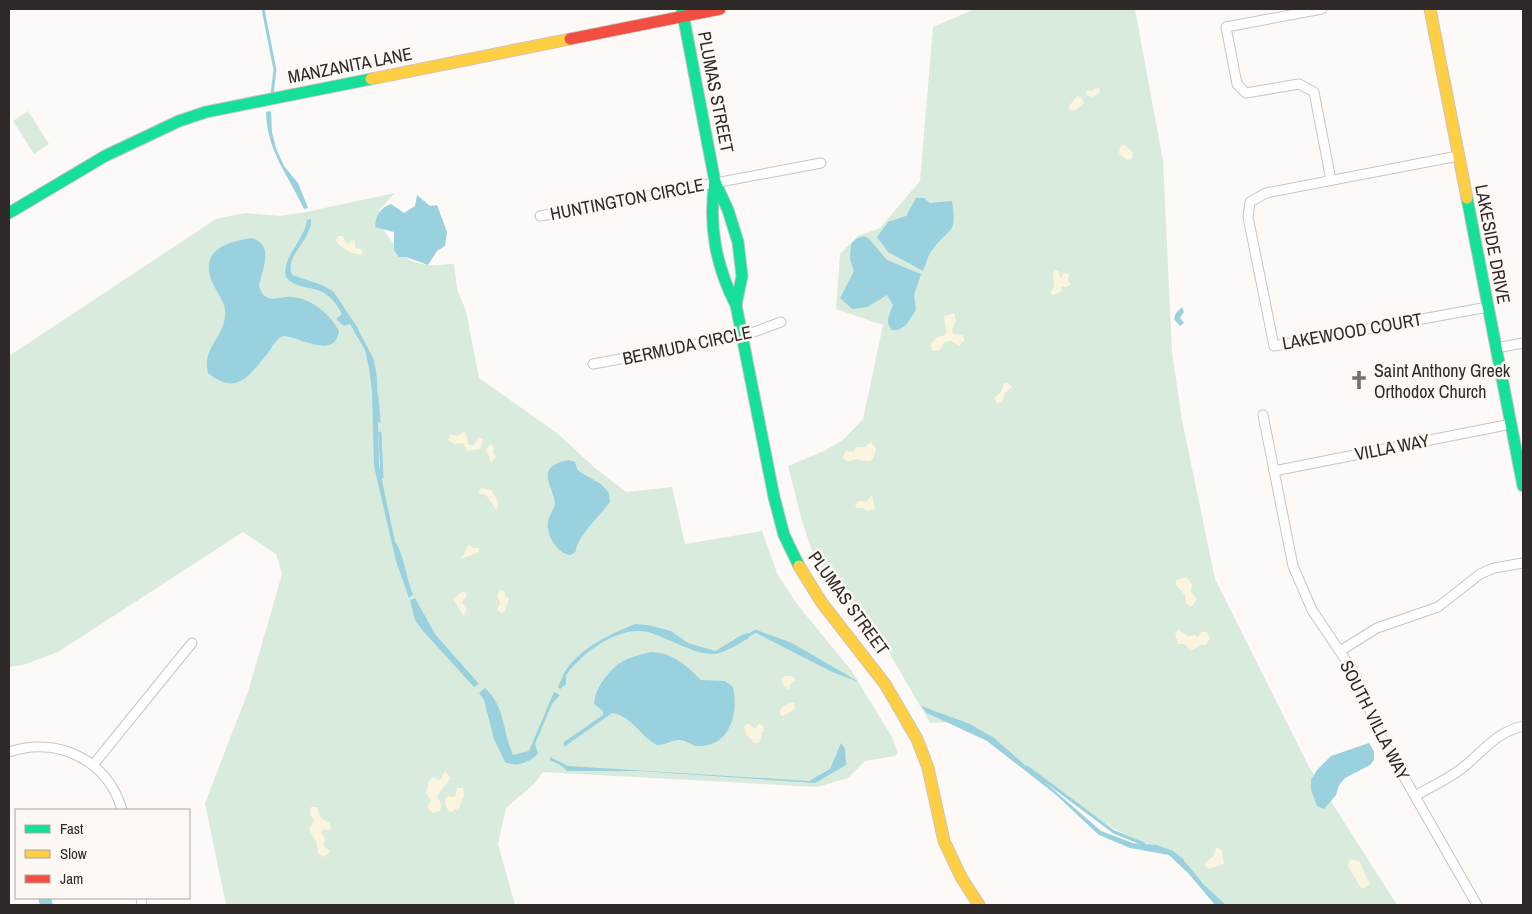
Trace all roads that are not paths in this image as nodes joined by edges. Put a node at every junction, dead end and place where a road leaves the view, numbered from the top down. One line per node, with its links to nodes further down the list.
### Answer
1 (720, 9): 4 (street, MANZANITA LANE)
2 (1322, 9): 7 (street)
3 (1430, 9): 5 (street, LAKESIDE DRIVE)
4 (682, 12): 8 (street, PLUMAS STREET); 9 (street, MANZANITA LANE)
5 (1458, 156): 7 (street, LAKEWOOD COURT); 12 (street, LAKESIDE DRIVE)
6 (821, 163): 8 (street, HUNTINGTON CIRCLE)
7 (1331, 180): 12 (street, LAKEWOOD COURT)
8 (715, 182): 10 (street, HUNTINGTON CIRCLE); 11 (street, PLUMAS STREET); 11 (street, PLUMAS STREET)
9 (9, 213)
10 (540, 216)
11 (736, 305): 14 (street, PLUMAS STREET)
12 (1488, 307): 16 (street, LAKESIDE DRIVE)
13 (781, 322): 14 (street, BERMUDA CIRCLE)
14 (743, 336): 17 (street, BERMUDA CIRCLE); 30 (street, PLUMAS STREET)
15 (1523, 344): 16 (street)
16 (1496, 348): 19 (street, LAKESIDE DRIVE)
17 (593, 364)
18 (1263, 415): 20 (street, SOUTH VILLA WAY)
19 (1511, 424): 20 (street, VILLA WAY); 21 (street, LAKESIDE DRIVE)
20 (1274, 470): 24 (street, SOUTH VILLA WAY)
21 (1523, 486)
22 (1523, 563): 24 (street)
23 (192, 643): 27 (street)
24 (1340, 651): 28 (street, SOUTH VILLA WAY)
25 (1523, 726): 28 (street)
26 (9, 752): 27 (street)
27 (93, 765): 29 (street)
28 (1415, 796): 31 (street, SOUTH VILLA WAY)
29 (122, 809)
30 (979, 905)
31 (1477, 905)

